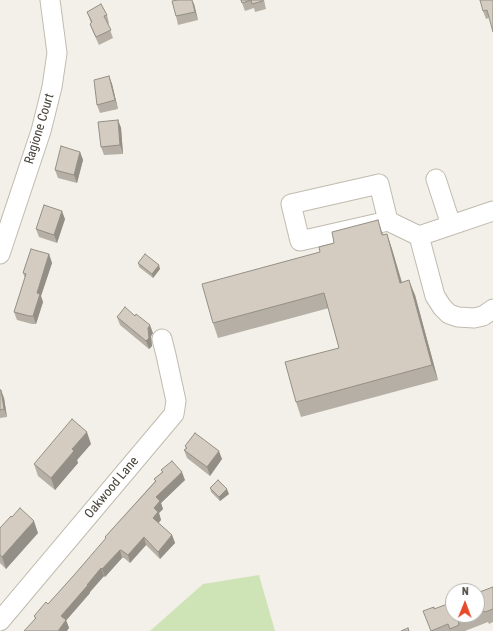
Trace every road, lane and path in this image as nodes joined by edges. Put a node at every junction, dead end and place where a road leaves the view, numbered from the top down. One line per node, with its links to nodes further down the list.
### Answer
1 (50, 0): 7 (street, Ragione Court)
2 (436, 179): 5 (street)
3 (492, 216): 5 (street)
4 (388, 220): 4 (street); 6 (street)
5 (451, 225): 6 (street)
6 (419, 236): 8 (street)
7 (0, 254)
8 (493, 309)
9 (162, 339): 10 (street, Oakwood Lane)
10 (0, 621)

